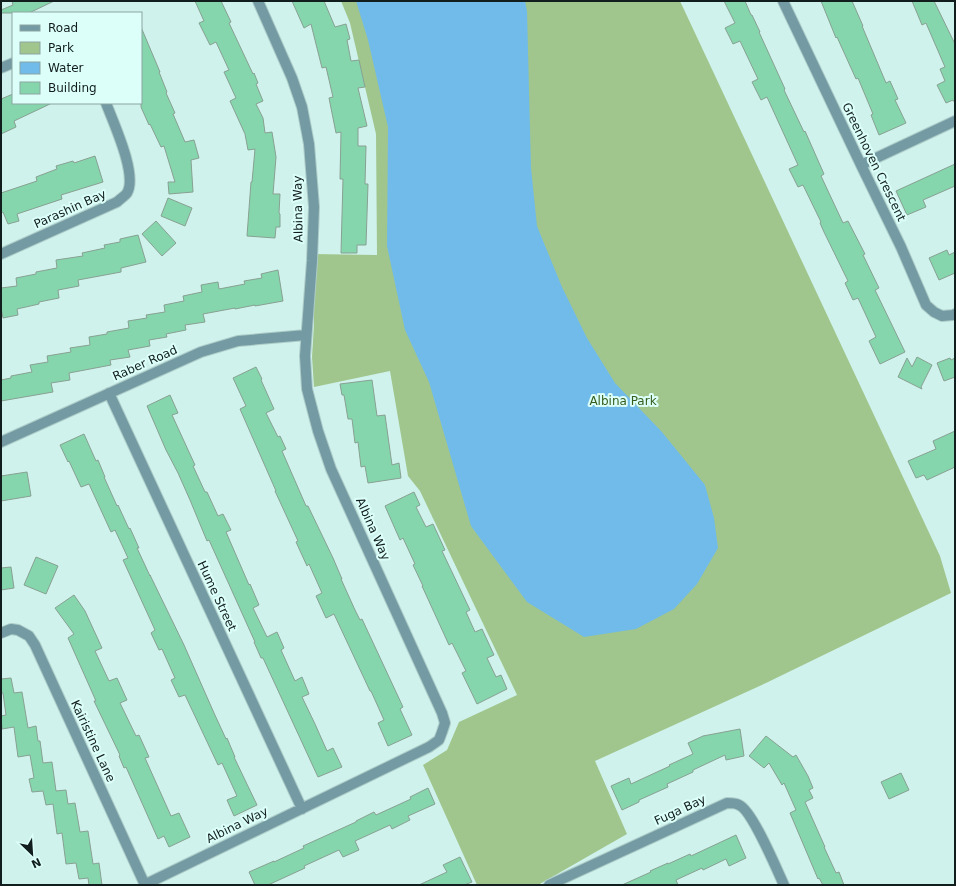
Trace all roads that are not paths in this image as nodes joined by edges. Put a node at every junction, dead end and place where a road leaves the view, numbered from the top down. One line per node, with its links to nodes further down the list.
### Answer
1 (258, 1): 10 (street, Albina Way)
2 (783, 1): 7 (street, Greenhoven Crescent)
3 (12, 63): 4 (street)
4 (1, 68)
5 (106, 104): 8 (street, Parashin Bay)
6 (955, 121): 7 (street)
7 (861, 165): 9 (street, Greenhoven Crescent)
8 (1, 254)
9 (955, 314)
10 (306, 335): 11 (street, Raber Road); 14 (street, Albina Way)
11 (109, 393): 12 (street, Raber Road); 14 (street, Hume Street)
12 (1, 442)
13 (1, 633): 15 (street, Kairistine Lane)
14 (302, 809): 15 (street, Albina Way)
15 (145, 885)
16 (549, 885): 17 (street, Fuga Bay)
17 (784, 885)

